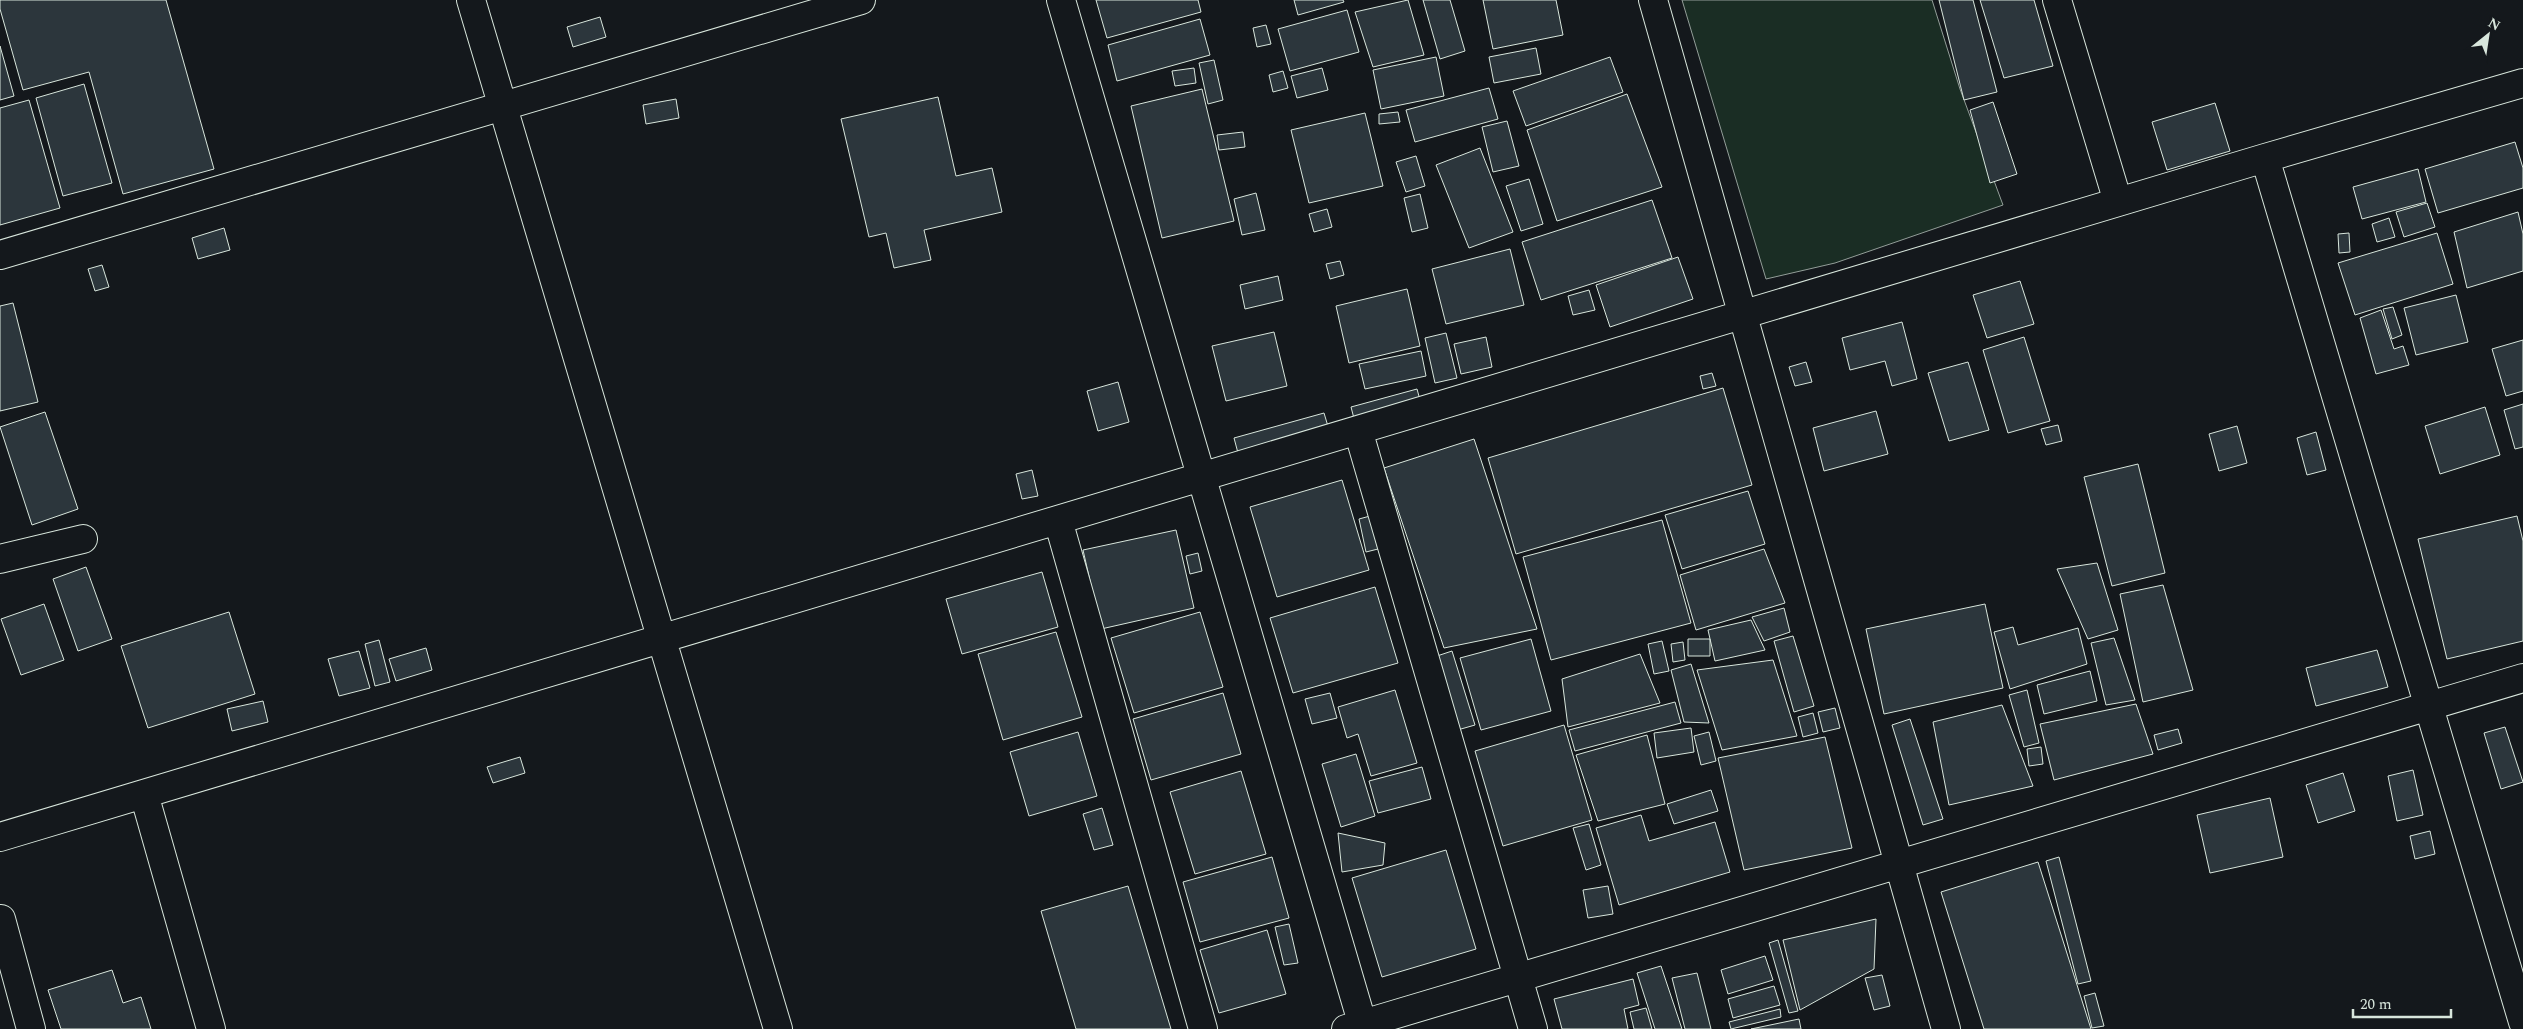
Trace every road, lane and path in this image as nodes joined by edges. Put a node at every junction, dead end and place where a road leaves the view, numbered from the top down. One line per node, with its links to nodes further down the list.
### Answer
1 (471, 0): 8 (street)
2 (861, 0): 6 (street)
3 (1061, 0): 14 (street)
4 (1653, 0): 12 (street)
5 (2056, 0): 10 (street)
6 (809, 7): 8 (street)
7 (2523, 83): 9 (street)
8 (502, 106): 11 (street); 18 (street)
9 (2264, 158): 10 (street); 20 (street)
10 (2118, 202): 12 (street)
11 (0, 255)
12 (1742, 315): 13 (street); 23 (street)
13 (1358, 430): 14 (street); 25 (street)
14 (1201, 477): 15 (street); 27 (street)
15 (1058, 520): 18 (street); 31 (street)
16 (83, 539): 17 (street)
17 (0, 559)
18 (662, 639): 21 (street); 30 (street)
19 (2523, 678): 20 (street)
20 (2428, 706): 23 (street); 26 (street)
21 (144, 794): 22 (street); 29 (street)
22 (0, 837)
23 (1899, 864): 25 (street); 33 (street)
24 (1, 919): 28 (street)
25 (1518, 978): 27 (street); 32 (street)
26 (2523, 1022)
27 (1358, 1027)
28 (31, 1029)
29 (210, 1029)
30 (778, 1029)
31 (1203, 1029)
32 (1532, 1029)
33 (1946, 1029)

